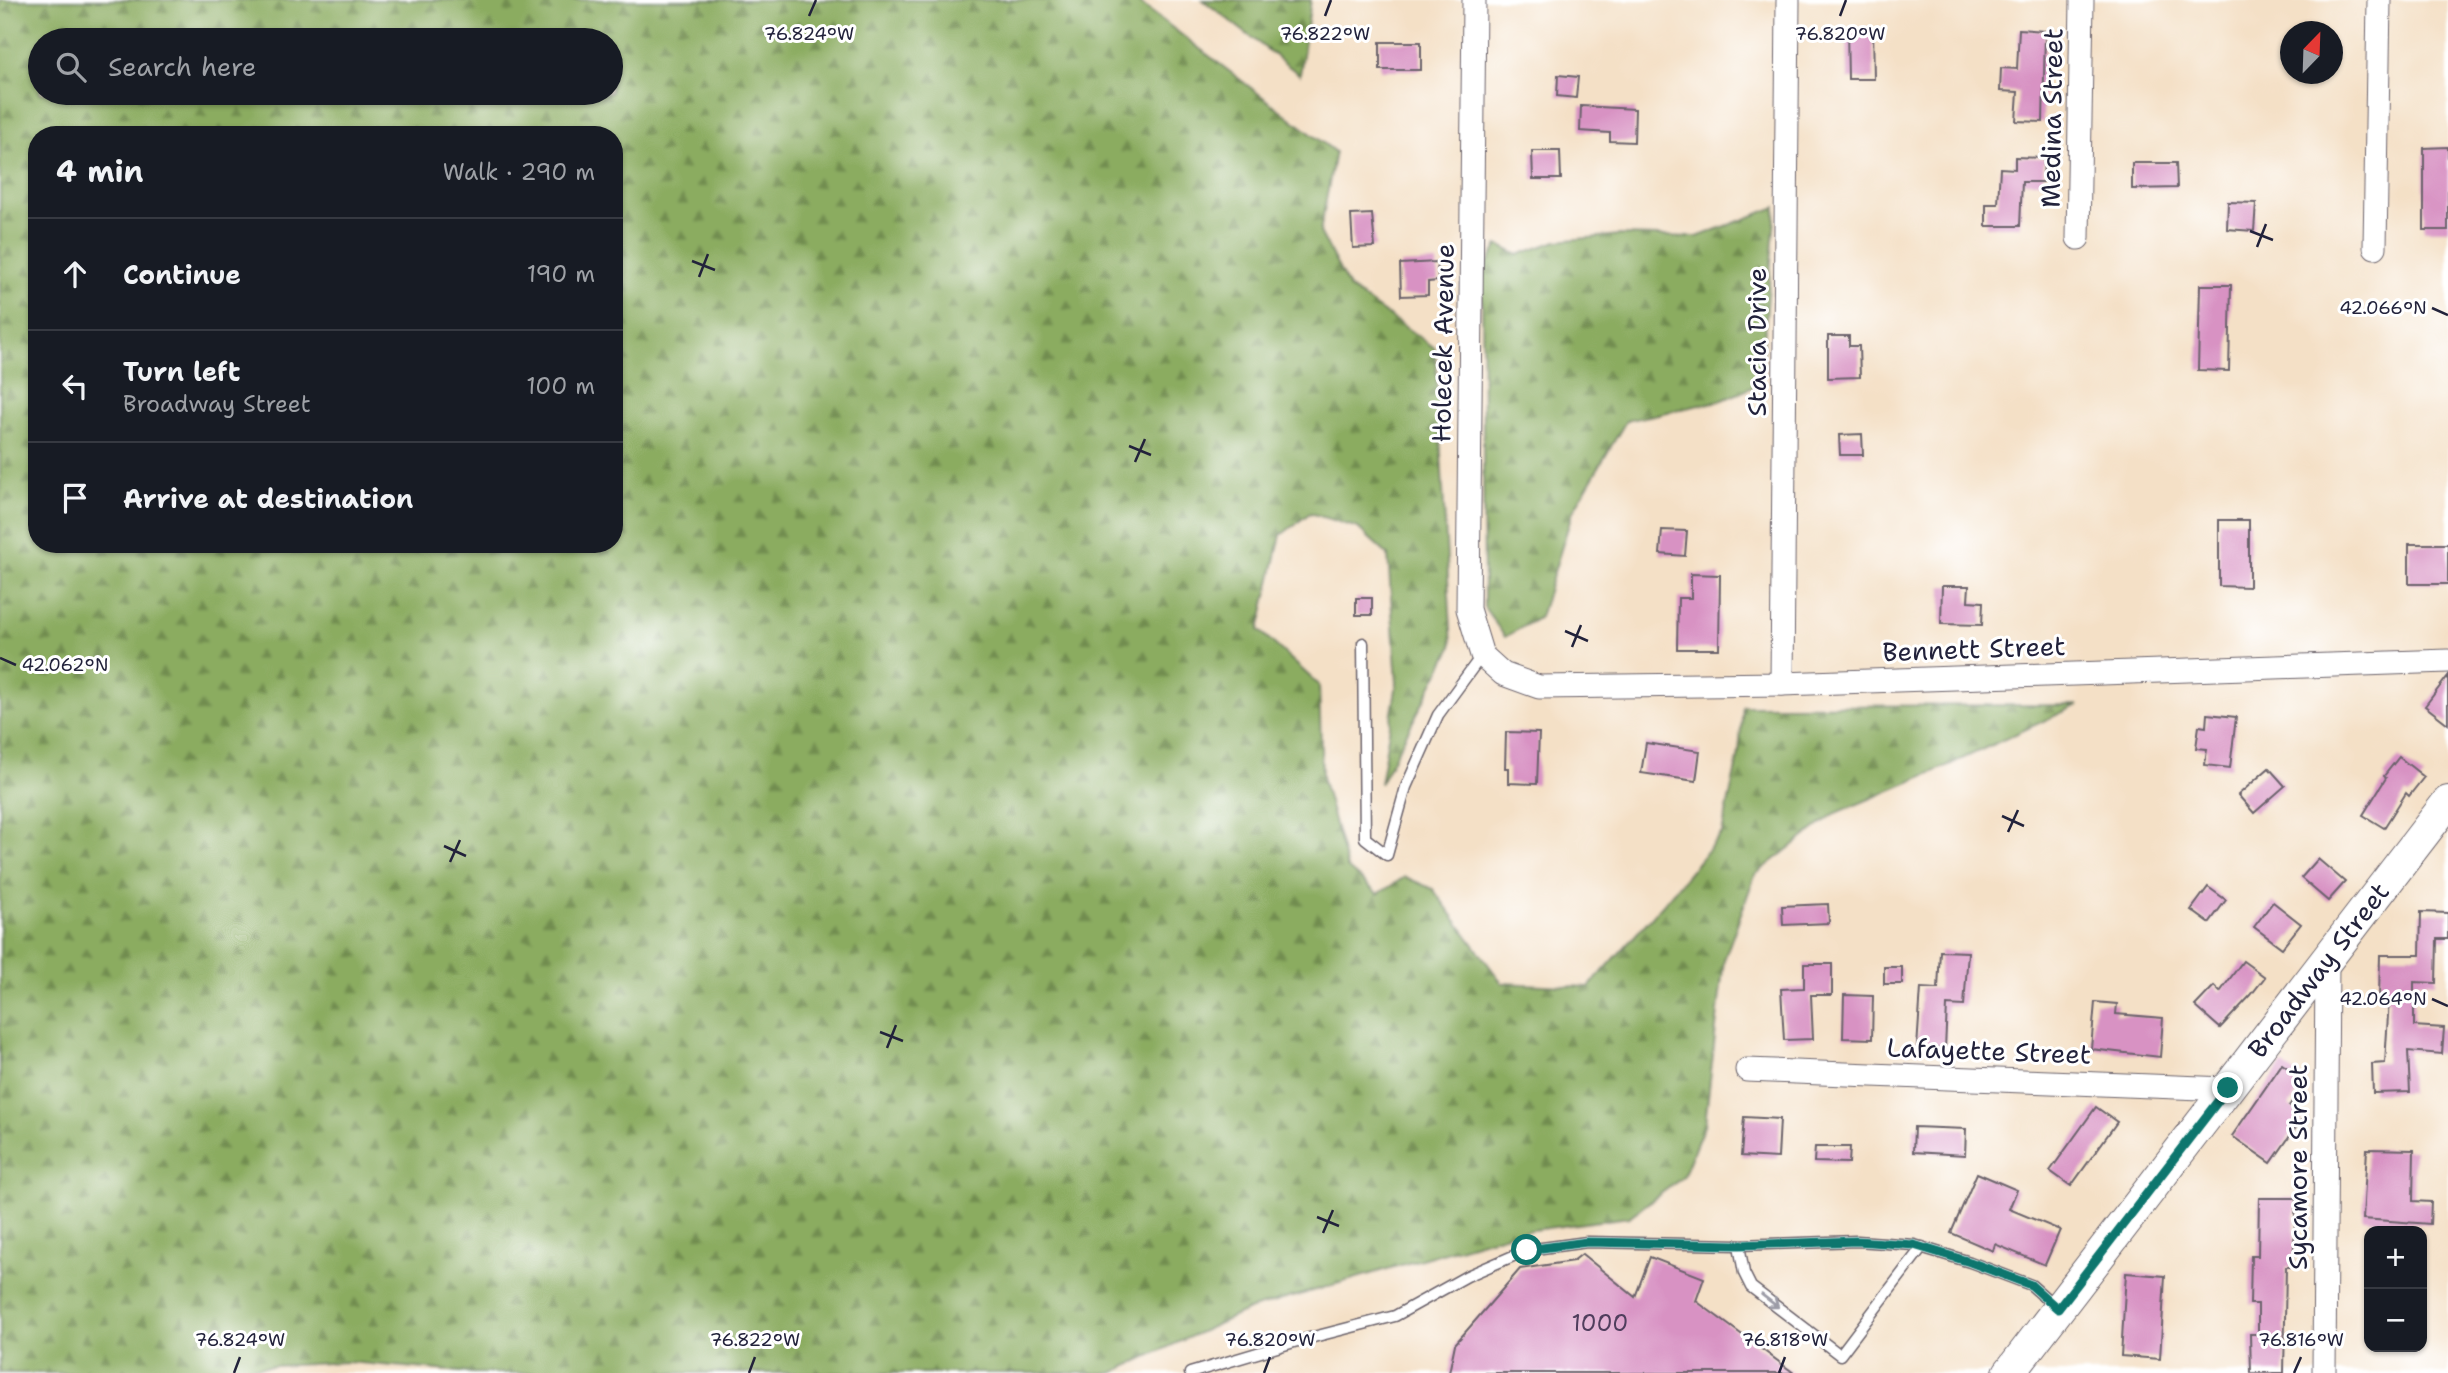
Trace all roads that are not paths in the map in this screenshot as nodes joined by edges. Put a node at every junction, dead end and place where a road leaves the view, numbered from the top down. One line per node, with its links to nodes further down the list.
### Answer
1 (1474, 0): 8 (street, Holecek Avenue)
2 (1788, 0): 10 (street, Stacia Drive)
3 (2082, 0): 5 (street, Medina Street)
4 (2379, 0): 6 (street)
5 (2078, 238)
6 (2375, 247)
7 (1363, 643): 8 (lane)
8 (1482, 655): 10 (street, Bennett Street)
9 (2448, 661): 10 (street, Bennett Street)
10 (1782, 684)
11 (2448, 802): 12 (street, Broadway Street)
12 (2327, 961): 14 (street, Broadway Street); 20 (street, Sycamore Street)
13 (1747, 1070): 14 (street, Lafayette Street)
14 (2228, 1088): 17 (street, Broadway Street)
15 (1739, 1245): 16 (lane); 16 (lane, one-way to 16); 18 (lane)
16 (1922, 1247): 17 (lane)
17 (2058, 1309): 19 (street, Broadway Street)
18 (1190, 1373)
19 (2009, 1373)
20 (2324, 1373)

